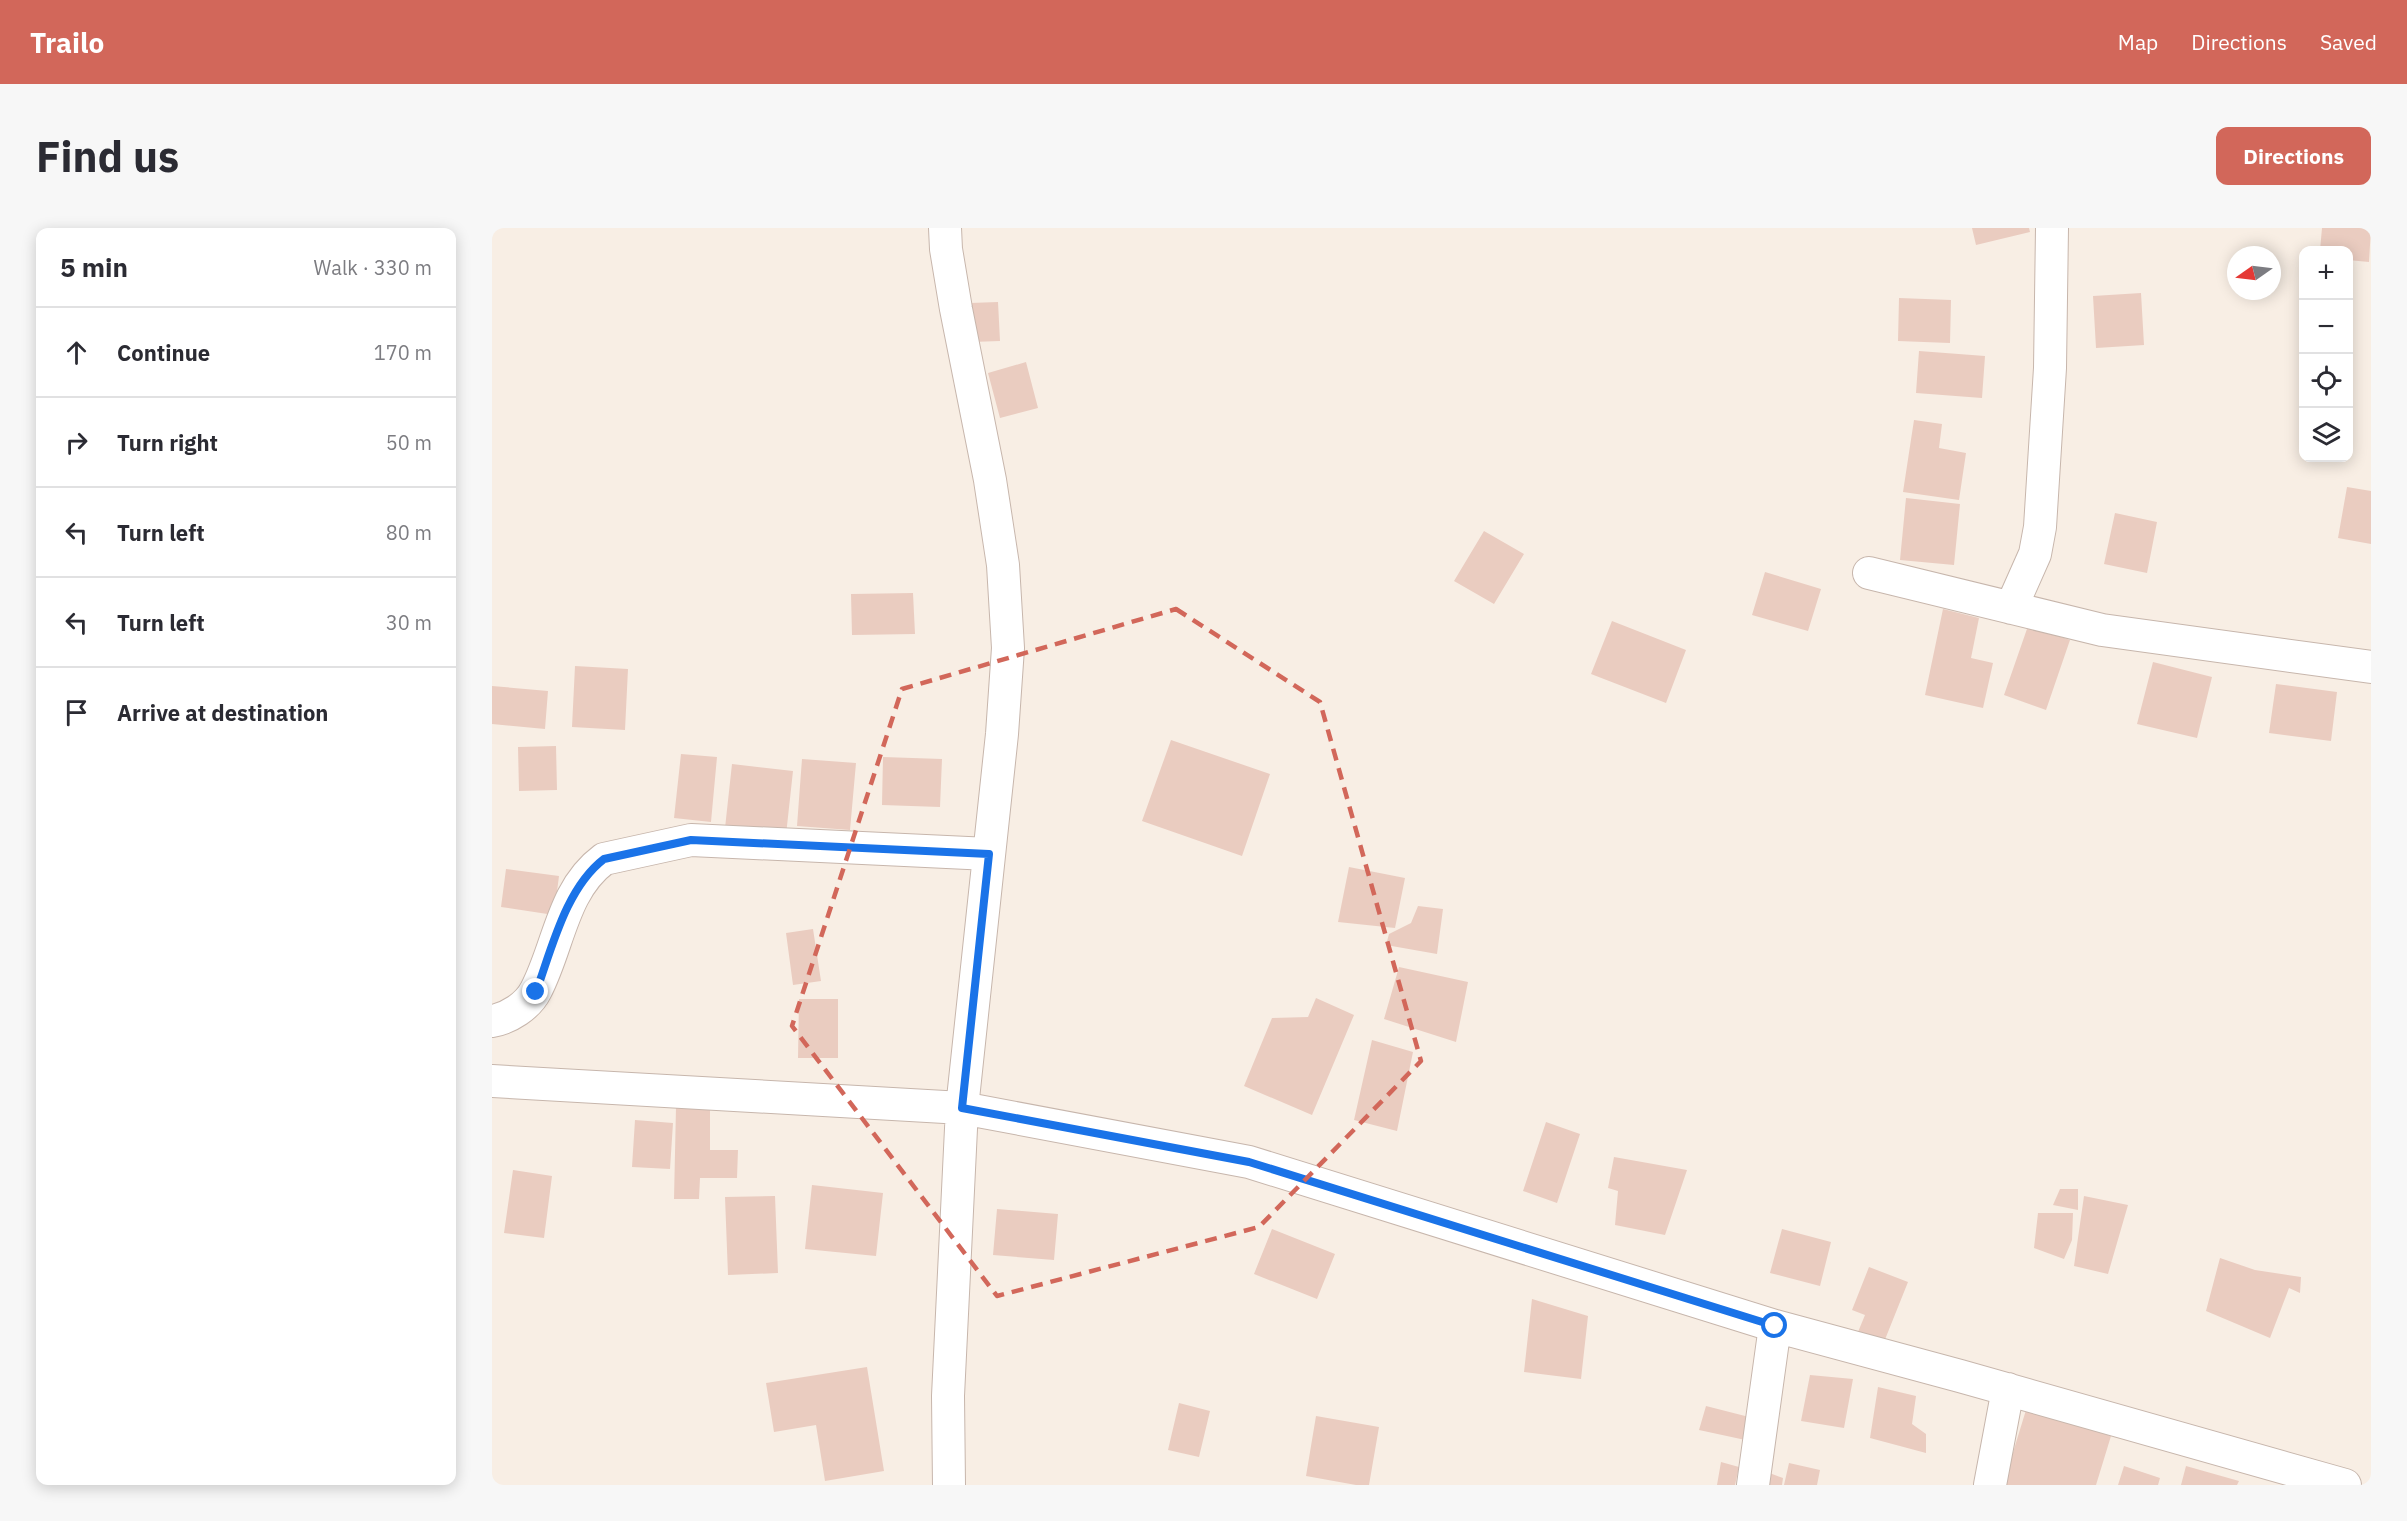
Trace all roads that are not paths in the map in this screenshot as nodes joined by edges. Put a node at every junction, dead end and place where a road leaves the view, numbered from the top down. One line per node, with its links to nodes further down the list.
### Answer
1 (945, 228): 6 (street)
2 (2052, 228): 4 (street)
3 (1869, 573): 4 (street)
4 (2011, 608): 5 (street)
5 (2371, 667)
6 (989, 854): 7 (street); 9 (street)
7 (492, 1021)
8 (492, 1081): 9 (street)
9 (962, 1108): 10 (street); 12 (street)
10 (1775, 1326): 11 (street); 13 (street)
11 (2008, 1389): 14 (street); 15 (street)
12 (949, 1485)
13 (1753, 1485)
14 (1990, 1485)
15 (2345, 1485)

